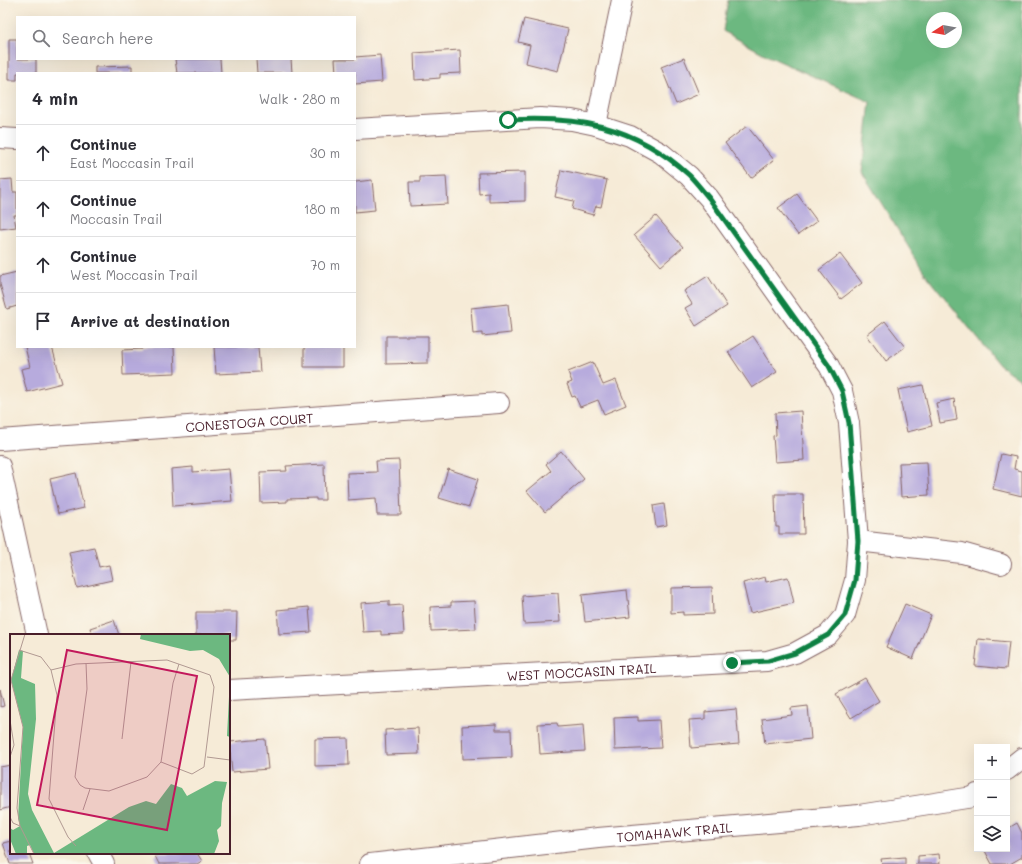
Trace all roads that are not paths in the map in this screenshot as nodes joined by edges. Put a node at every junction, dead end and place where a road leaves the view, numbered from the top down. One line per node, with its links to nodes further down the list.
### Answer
1 (622, 0): 2 (street)
2 (596, 124): 3 (street, WEST MOCCASIN TRAIL); 9 (street, WEST MOCCASIN TRAIL)
3 (356, 129)
4 (0, 138): 5 (street)
5 (16, 139)
6 (499, 403): 7 (street, CONESTOGA COURT)
7 (0, 440)
8 (0, 466): 11 (street)
9 (858, 541): 10 (street); 12 (street, WEST MOCCASIN TRAIL)
10 (1001, 564)
11 (37, 634)
12 (230, 690)
13 (1022, 758): 14 (street)
14 (1010, 768)
15 (974, 796): 18 (street, TOMAHAWK TRAIL)
16 (99, 854): 17 (street)
17 (104, 864)
18 (370, 864)

